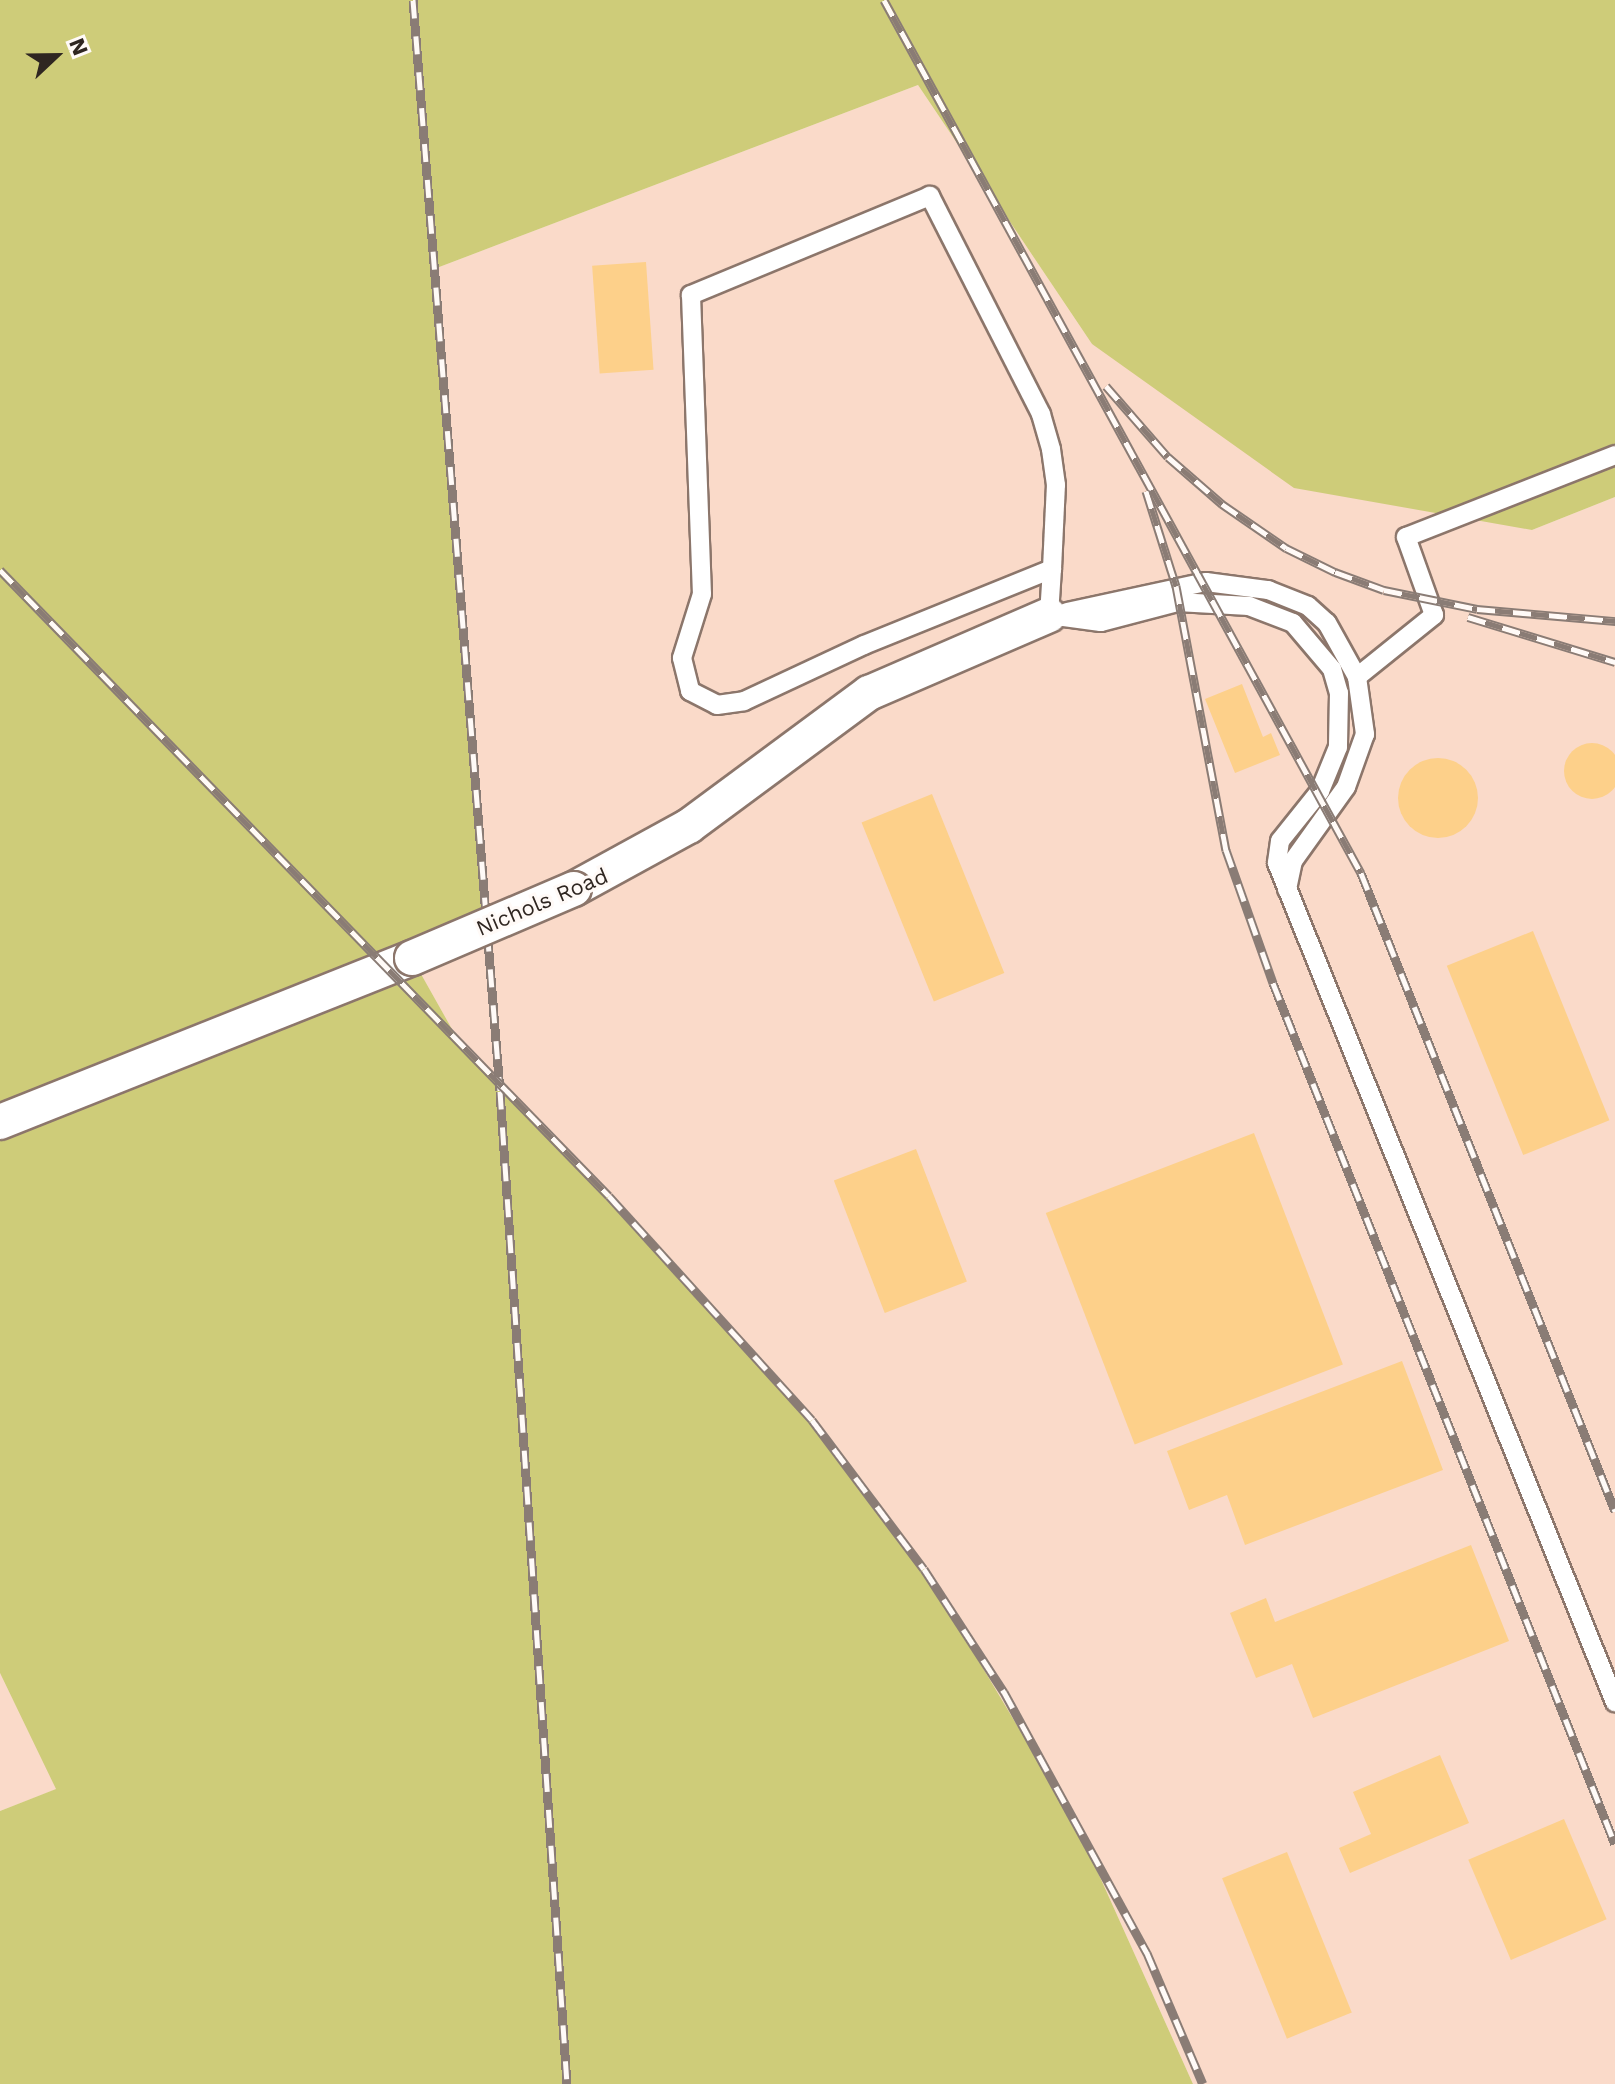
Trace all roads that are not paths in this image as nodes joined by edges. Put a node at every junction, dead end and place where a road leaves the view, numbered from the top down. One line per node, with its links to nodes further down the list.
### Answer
1 (1615, 455): 4 (lane)
2 (1052, 569): 2 (lane); 3 (lane)
3 (1049, 615): 4 (lane); 5 (lane); 6 (street, Nichols Road, bridge)
4 (1357, 677): 5 (lane)
5 (1286, 893): 7 (lane)
6 (0, 1122)
7 (1615, 1702)

